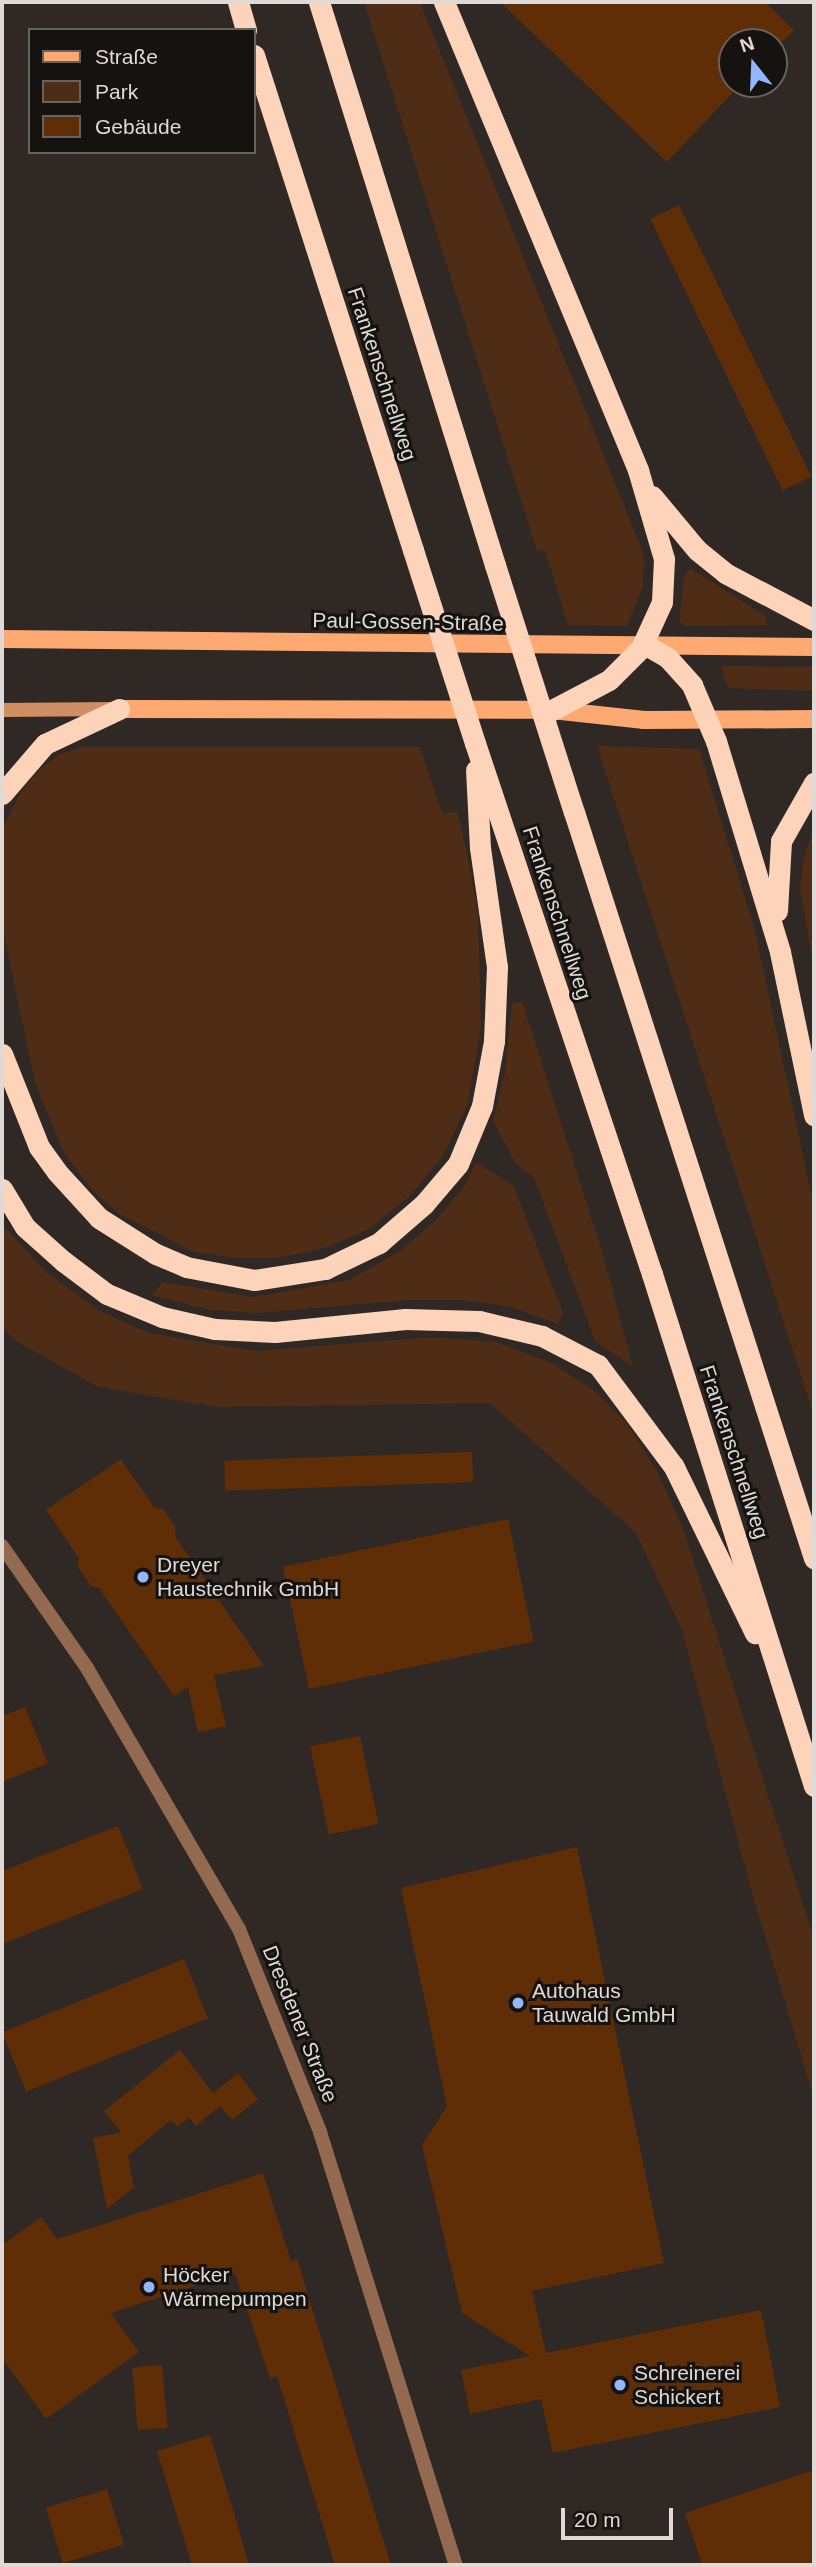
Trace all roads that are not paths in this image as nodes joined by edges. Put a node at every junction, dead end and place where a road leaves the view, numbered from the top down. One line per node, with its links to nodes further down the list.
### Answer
1 (238, 2): 4 (highway)
2 (319, 2): 24 (highway, Frankenschnellweg, bridge)
3 (443, 2): 6 (highway)
4 (245, 28)
5 (256, 61): 16 (highway, Frankenschnellweg, bridge)
6 (638, 470): 7 (highway); 10 (highway)
7 (814, 620)
8 (2, 639): 10 (main road, Paul-Gossen-Straße)
9 (814, 647): 10 (main road, Paul-Gossen-Straße)
10 (646, 648): 13 (highway); 14 (highway)
11 (119, 709): 12 (main road); 13 (main road); 18 (highway)
12 (2, 710)
13 (552, 710): 14 (main road)
14 (708, 719): 15 (main road); 19 (highway)
15 (814, 719)
16 (475, 743): 20 (highway); 25 (highway, Frankenschnellweg)
17 (814, 783): 19 (highway)
18 (2, 794)
19 (780, 952): 21 (highway)
20 (2, 1054)
21 (814, 1115)
22 (2, 1189): 25 (highway)
23 (2, 1546): 27 (street, Dresdener Straße)
24 (814, 1559)
25 (786, 1698): 26 (highway, Frankenschnellweg)
26 (814, 1786)
27 (456, 2565)

